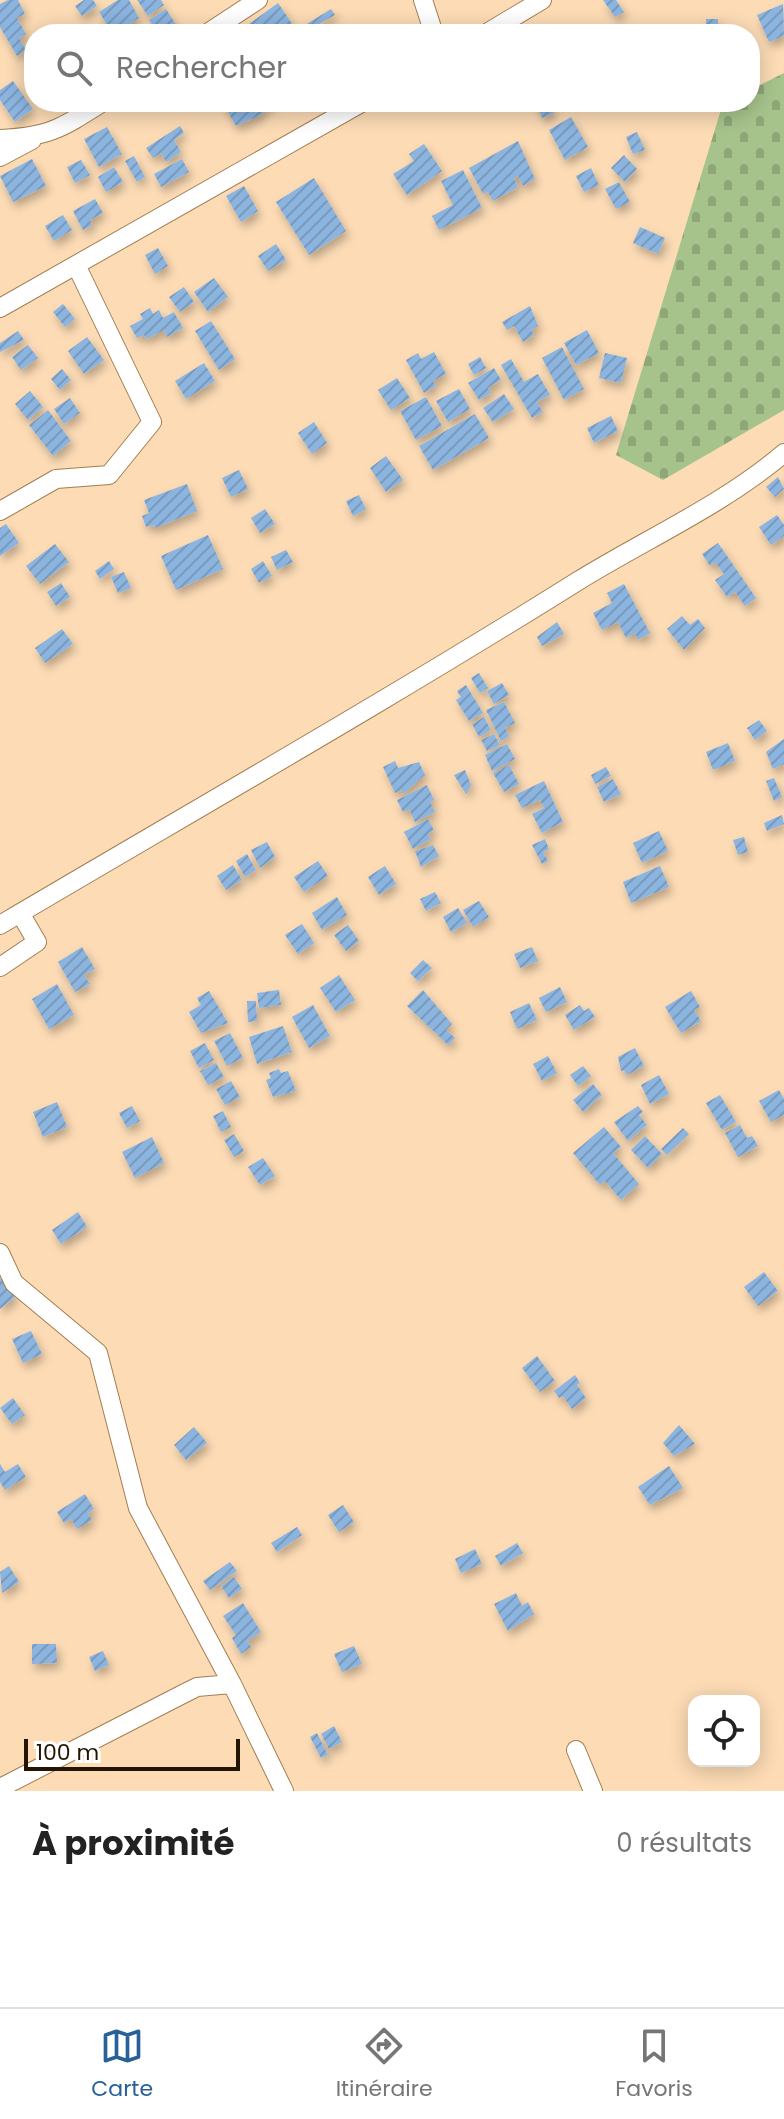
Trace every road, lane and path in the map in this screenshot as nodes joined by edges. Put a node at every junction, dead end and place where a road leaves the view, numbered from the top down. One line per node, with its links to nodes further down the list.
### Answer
1 (258, 0): 4 (street)
2 (423, 0): 5 (street)
3 (542, 0): 6 (street)
4 (221, 24)
5 (431, 24)
6 (502, 24)
7 (88, 112): 9 (street)
8 (345, 112): 12 (street)
9 (38, 137): 10 (street); 11 (street)
10 (0, 139)
11 (0, 157)
12 (76, 265): 13 (street); 15 (street)
13 (0, 308)
14 (784, 453): 16 (street)
15 (0, 511)
16 (20, 913): 17 (street); 18 (street)
17 (0, 925)
18 (0, 967)
19 (0, 1253): 20 (street)
20 (232, 1684): 22 (street); 23 (street)
21 (576, 1750): 24 (street)
22 (0, 1788)
23 (284, 1791)
24 (593, 1791)

